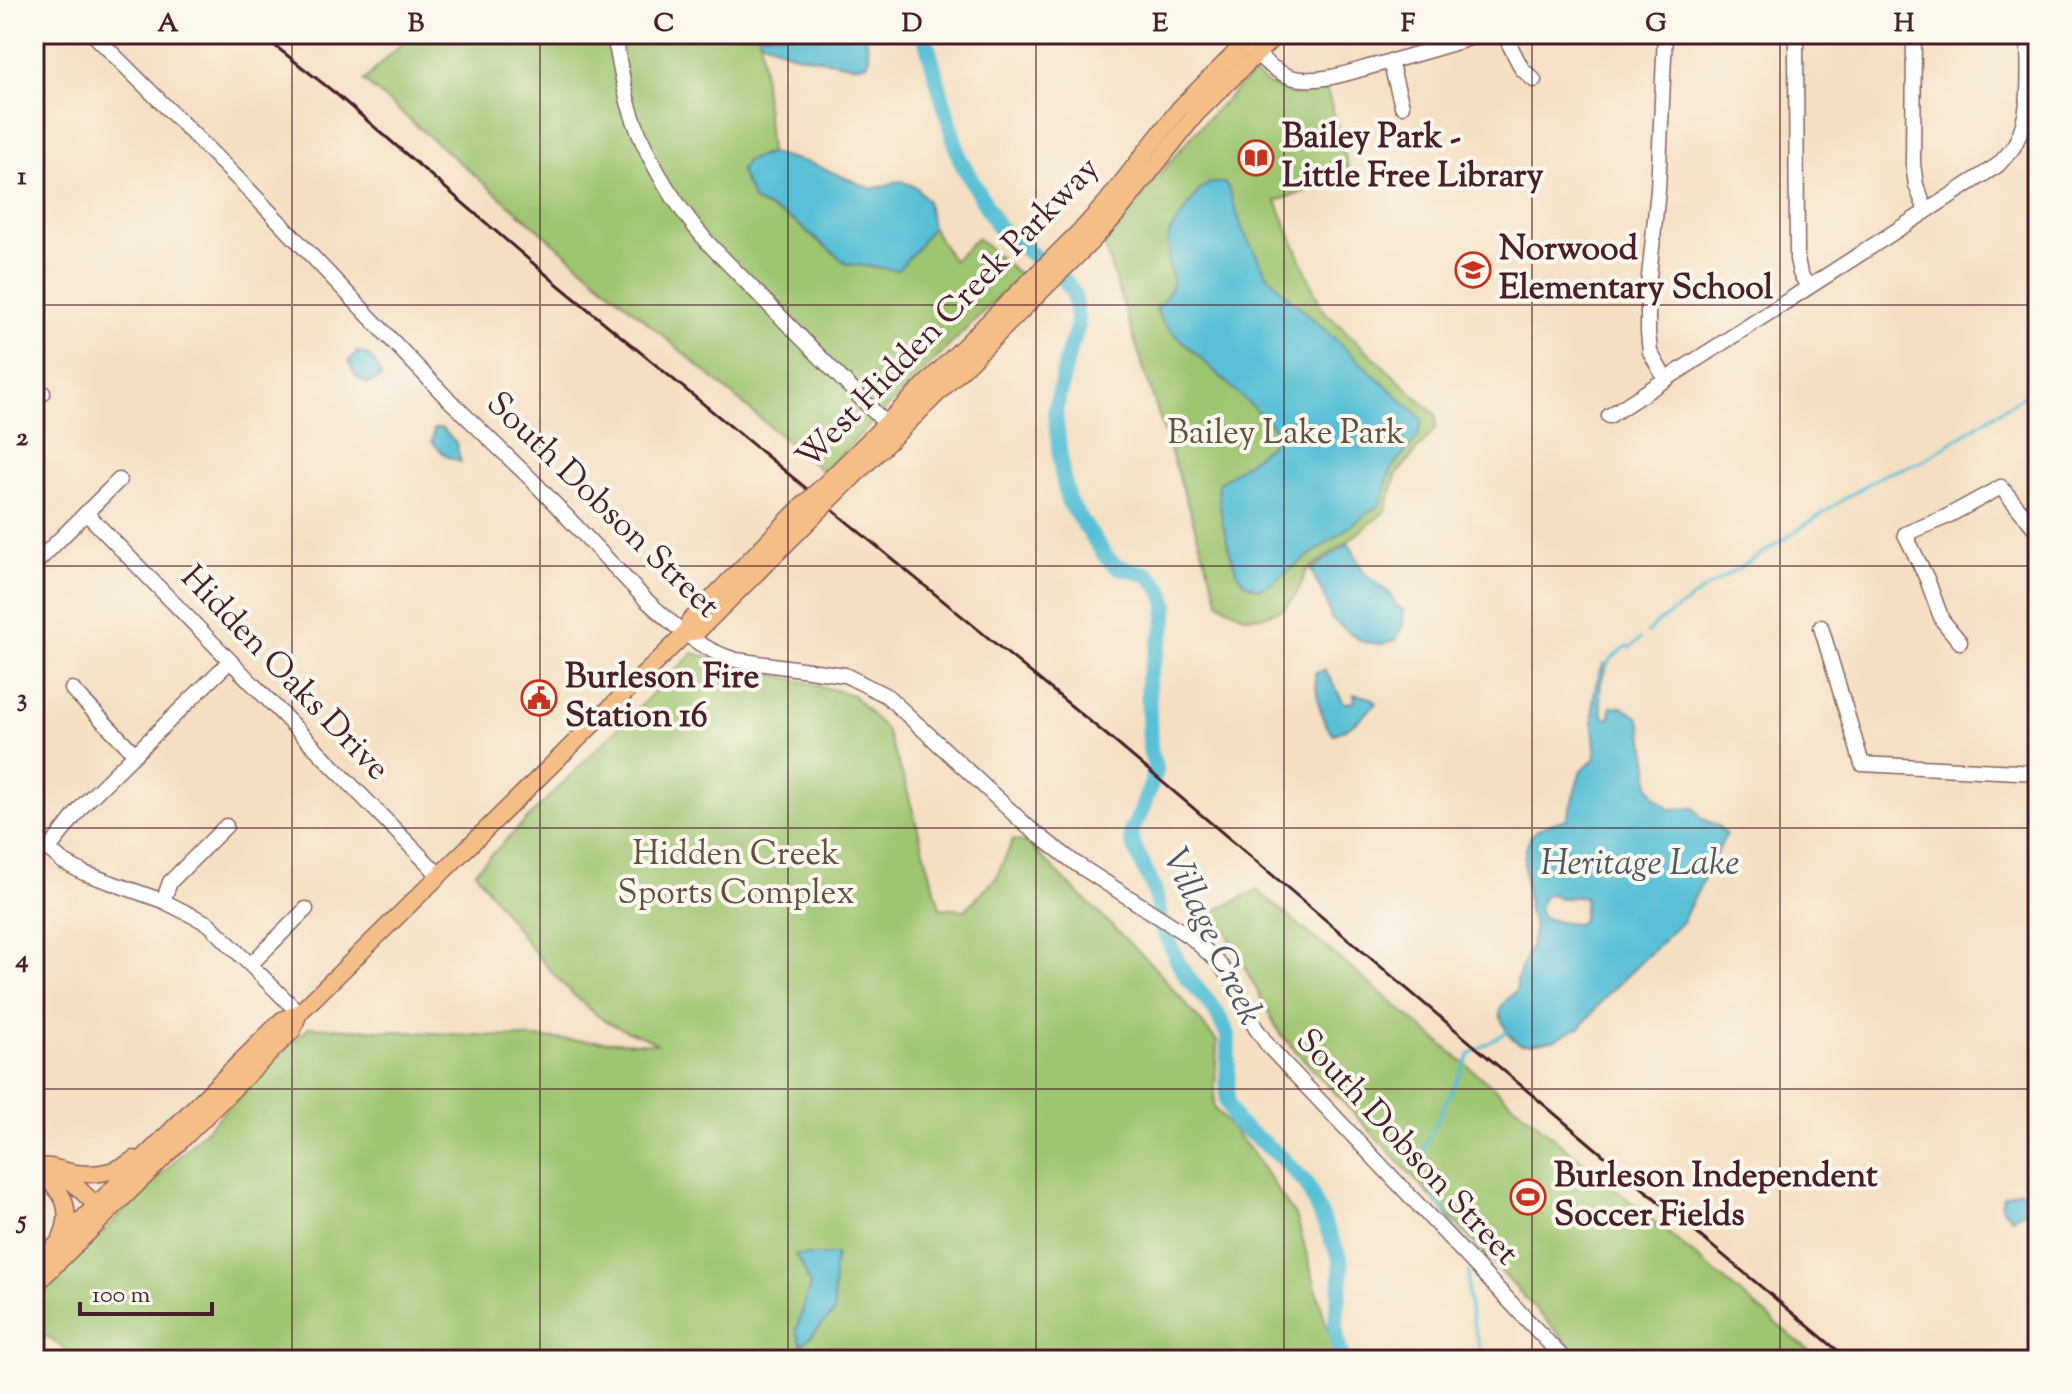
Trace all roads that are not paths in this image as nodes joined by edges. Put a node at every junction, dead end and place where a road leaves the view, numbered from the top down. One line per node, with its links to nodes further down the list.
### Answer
1 (93, 34): 24 (street, South Dobson Street)
2 (613, 34): 18 (street)
3 (1277, 34): 10 (main road, West Hidden Creek Parkway)
4 (1482, 34): 11 (street)
5 (1504, 34): 12 (street)
6 (1665, 34): 16 (street)
7 (1796, 34): 15 (street)
8 (1914, 34): 14 (street)
9 (2028, 34): 14 (street)
10 (1252, 44): 11 (street); 18 (main road, West Hidden Creek Parkway)
11 (1390, 61): 13 (street)
12 (1534, 80)
13 (1402, 106)
14 (1926, 211): 15 (street)
15 (1808, 287): 16 (street)
16 (1666, 380): 17 (street)
17 (1609, 416)
18 (891, 429): 24 (main road, West Hidden Creek Parkway, bridge)
19 (119, 480): 20 (street)
20 (86, 513): 22 (street); 26 (street, Hidden Oaks Drive)
21 (2038, 532): 25 (street)
22 (34, 565)
23 (1821, 627): 30 (street)
24 (686, 633): 34 (main road, West Hidden Creek Parkway); 48 (street, South Dobson Street)
25 (1960, 642)
26 (230, 661): 29 (street); 34 (street, Hidden Oaks Drive)
27 (72, 689): 29 (street)
28 (2038, 753): 30 (street)
29 (135, 754): 33 (street)
30 (2037, 773): 37 (street)
31 (226, 826): 35 (street)
32 (34, 836): 33 (street)
33 (48, 850): 35 (street)
34 (440, 876): 39 (main road, West Hidden Creek Parkway)
35 (163, 901): 38 (street)
36 (306, 909): 38 (street)
37 (2038, 913)
38 (251, 964): 39 (street)
39 (299, 1013): 40 (main road); 42 (main road)
40 (161, 1139): 41 (main road); 42 (main road)
41 (36, 1169): 42 (main road); 43 (main road)
42 (101, 1210): 43 (main road)
43 (63, 1248): 44 (main road); 45 (main road)
44 (34, 1267)
45 (34, 1286)
46 (34, 1356): 47 (main road)
47 (40, 1360)
48 (1565, 1360)

